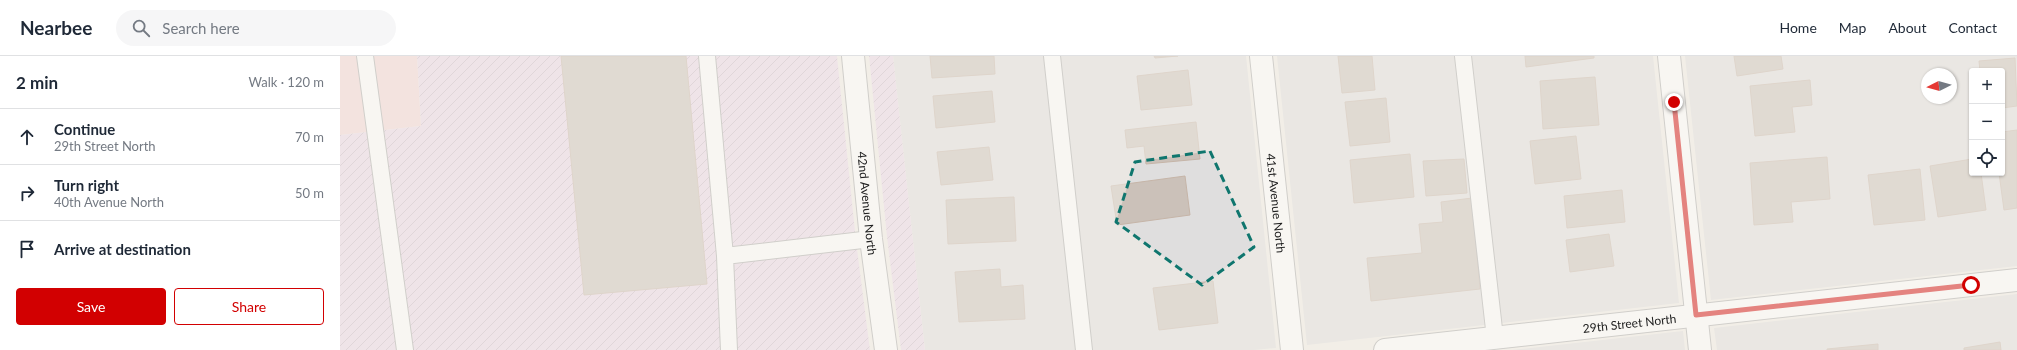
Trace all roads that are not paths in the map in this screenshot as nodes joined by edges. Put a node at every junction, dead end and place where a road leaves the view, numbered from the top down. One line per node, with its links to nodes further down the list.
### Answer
1 (366, 56): 13 (lane)
2 (707, 56): 9 (lane)
3 (853, 56): 8 (street, 42nd Avenue North)
4 (1052, 56): 16 (lane)
5 (1261, 56): 17 (street, 41st Avenue North)
6 (1463, 56): 12 (lane)
7 (1669, 56): 11 (street)
8 (872, 239): 9 (lane); 15 (street, 42nd Avenue North)
9 (725, 256): 14 (lane)
10 (2017, 280): 11 (street, 29th Street North)
11 (1696, 315): 12 (street, 29th Street North); 19 (street)
12 (1496, 338): 18 (street, 29th Street North)
13 (405, 350)
14 (729, 350)
15 (886, 350)
16 (1084, 350)
17 (1292, 350)
18 (1385, 350)
19 (1700, 350)

